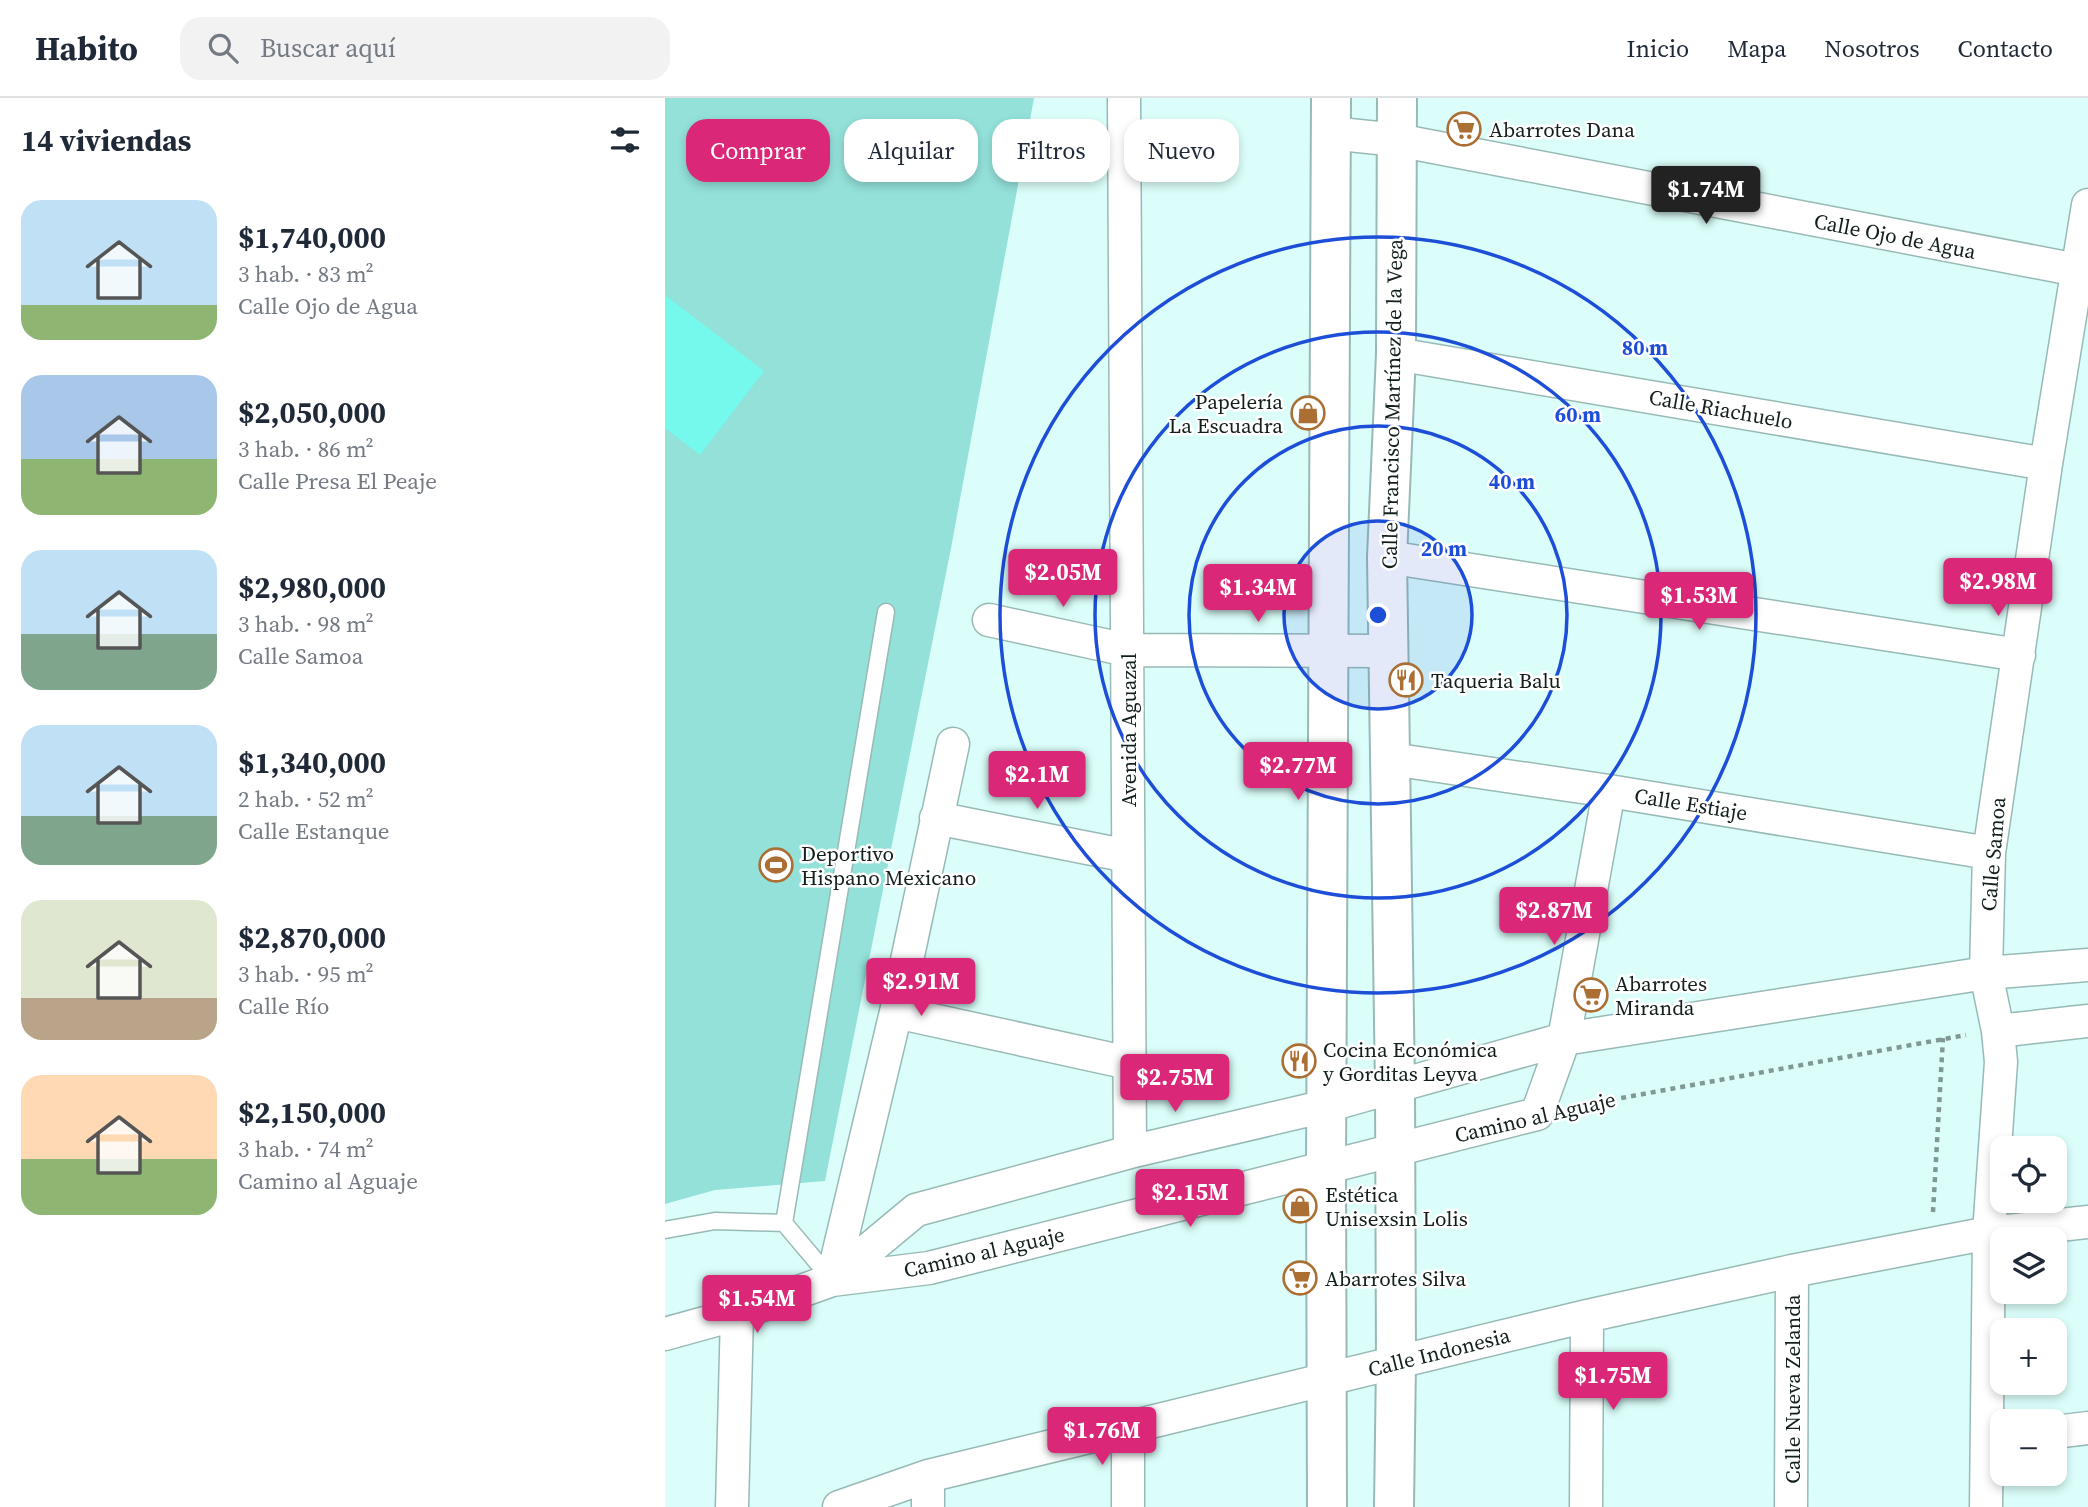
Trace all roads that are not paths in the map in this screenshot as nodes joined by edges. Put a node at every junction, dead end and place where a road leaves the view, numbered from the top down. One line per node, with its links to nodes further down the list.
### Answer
1 (1124, 98): 12 (street, Avenida Aguazal)
2 (1397, 98): 4 (street, Calle Francisco Martínez de la Vega)
3 (1330, 115): 4 (street, Calle Ojo de Agua); 13 (street)
4 (1397, 140): 6 (street, Calle Ojo de Agua); 7 (street, Calle Francisco Martínez de la Vega)
5 (2088, 205): 6 (street, Calle Samoa)
6 (2083, 272): 8 (street, Calle Samoa)
7 (1396, 354): 8 (street, Calle Riachuelo); 9 (street, Calle Francisco Martínez de la Vega)
8 (2046, 464): 15 (street, Calle Samoa)
9 (1387, 557): 14 (street, Calle Francisco Martínez de la Vega); 15 (street)
10 (886, 611): 35 (lane)
11 (989, 620): 12 (street)
12 (1127, 649): 13 (street); 21 (street, Avenida Aguazal)
13 (1328, 650): 14 (street); 30 (street)
14 (1389, 651): 17 (street, Calle Francisco Martínez de la Vega)
15 (2019, 654): 20 (street, Calle Samoa)
16 (953, 744): 19 (street)
17 (1391, 759): 18 (street, Calle Estiaje); 29 (street, Calle Francisco Martínez de la Vega)
18 (1609, 791): 20 (street, Calle Estiaje); 27 (street)
19 (936, 818): 21 (street); 24 (street)
20 (1989, 853): 23 (street, Calle Samoa)
21 (1128, 856): 28 (street, Avenida Aguazal)
22 (2088, 964): 23 (street, Camino al Aguaje)
23 (1986, 973): 26 (street, Calle Samoa); 27 (street, Camino al Aguaje)
24 (896, 1012): 28 (street); 39 (street)
25 (2088, 1021): 26 (street)
26 (1998, 1031): 37 (street, Calle Samoa)
27 (1564, 1039): 29 (street, Camino al Aguaje); 31 (street, Camino al Aguaje)
28 (1129, 1063): 32 (street, Avenida Aguazal)
29 (1395, 1087): 30 (street, Camino al Aguaje); 31 (street, Calle Francisco Martínez de la Vega)
30 (1326, 1106): 32 (street, Camino al Aguaje); 33 (street)
31 (1395, 1150): 33 (street, Camino al Aguaje); 43 (street, Calle Francisco Martínez de la Vega)
32 (1130, 1152): 39 (street, Camino al Aguaje)
33 (1326, 1168): 39 (street, Camino al Aguaje); 44 (street)
34 (2088, 1222): 37 (street, Calle Indonesia)
35 (784, 1223): 36 (lane); 39 (lane)
36 (665, 1230)
37 (1989, 1233): 38 (street, Calle Indonesia); 45 (street, Calle Samoa)
38 (1792, 1271): 41 (street, Calle Indonesia); 58 (street, Calle Nueva Zelanda)
39 (832, 1280): 40 (street)
40 (737, 1314): 42 (street); 51 (street)
41 (1587, 1316): 43 (street, Calle Indonesia); 57 (street)
42 (665, 1334)
43 (1396, 1362): 44 (street, Calle Indonesia); 56 (street, Calle Francisco Martínez de la Vega)
44 (1328, 1379): 46 (street, Calle Indonesia); 55 (street)
45 (1993, 1409)
46 (1128, 1427): 50 (street, Calle Indonesia); 54 (street)
47 (2088, 1428): 48 (street)
48 (2067, 1431)
49 (1990, 1472): 59 (street, Calle Samoa)
50 (928, 1476): 52 (street, Calle Indonesia); 53 (street)
51 (732, 1507)
52 (839, 1507)
53 (928, 1507)
54 (1128, 1507)
55 (1327, 1507)
56 (1394, 1507)
57 (1586, 1507)
58 (1791, 1507)
59 (1986, 1507)

